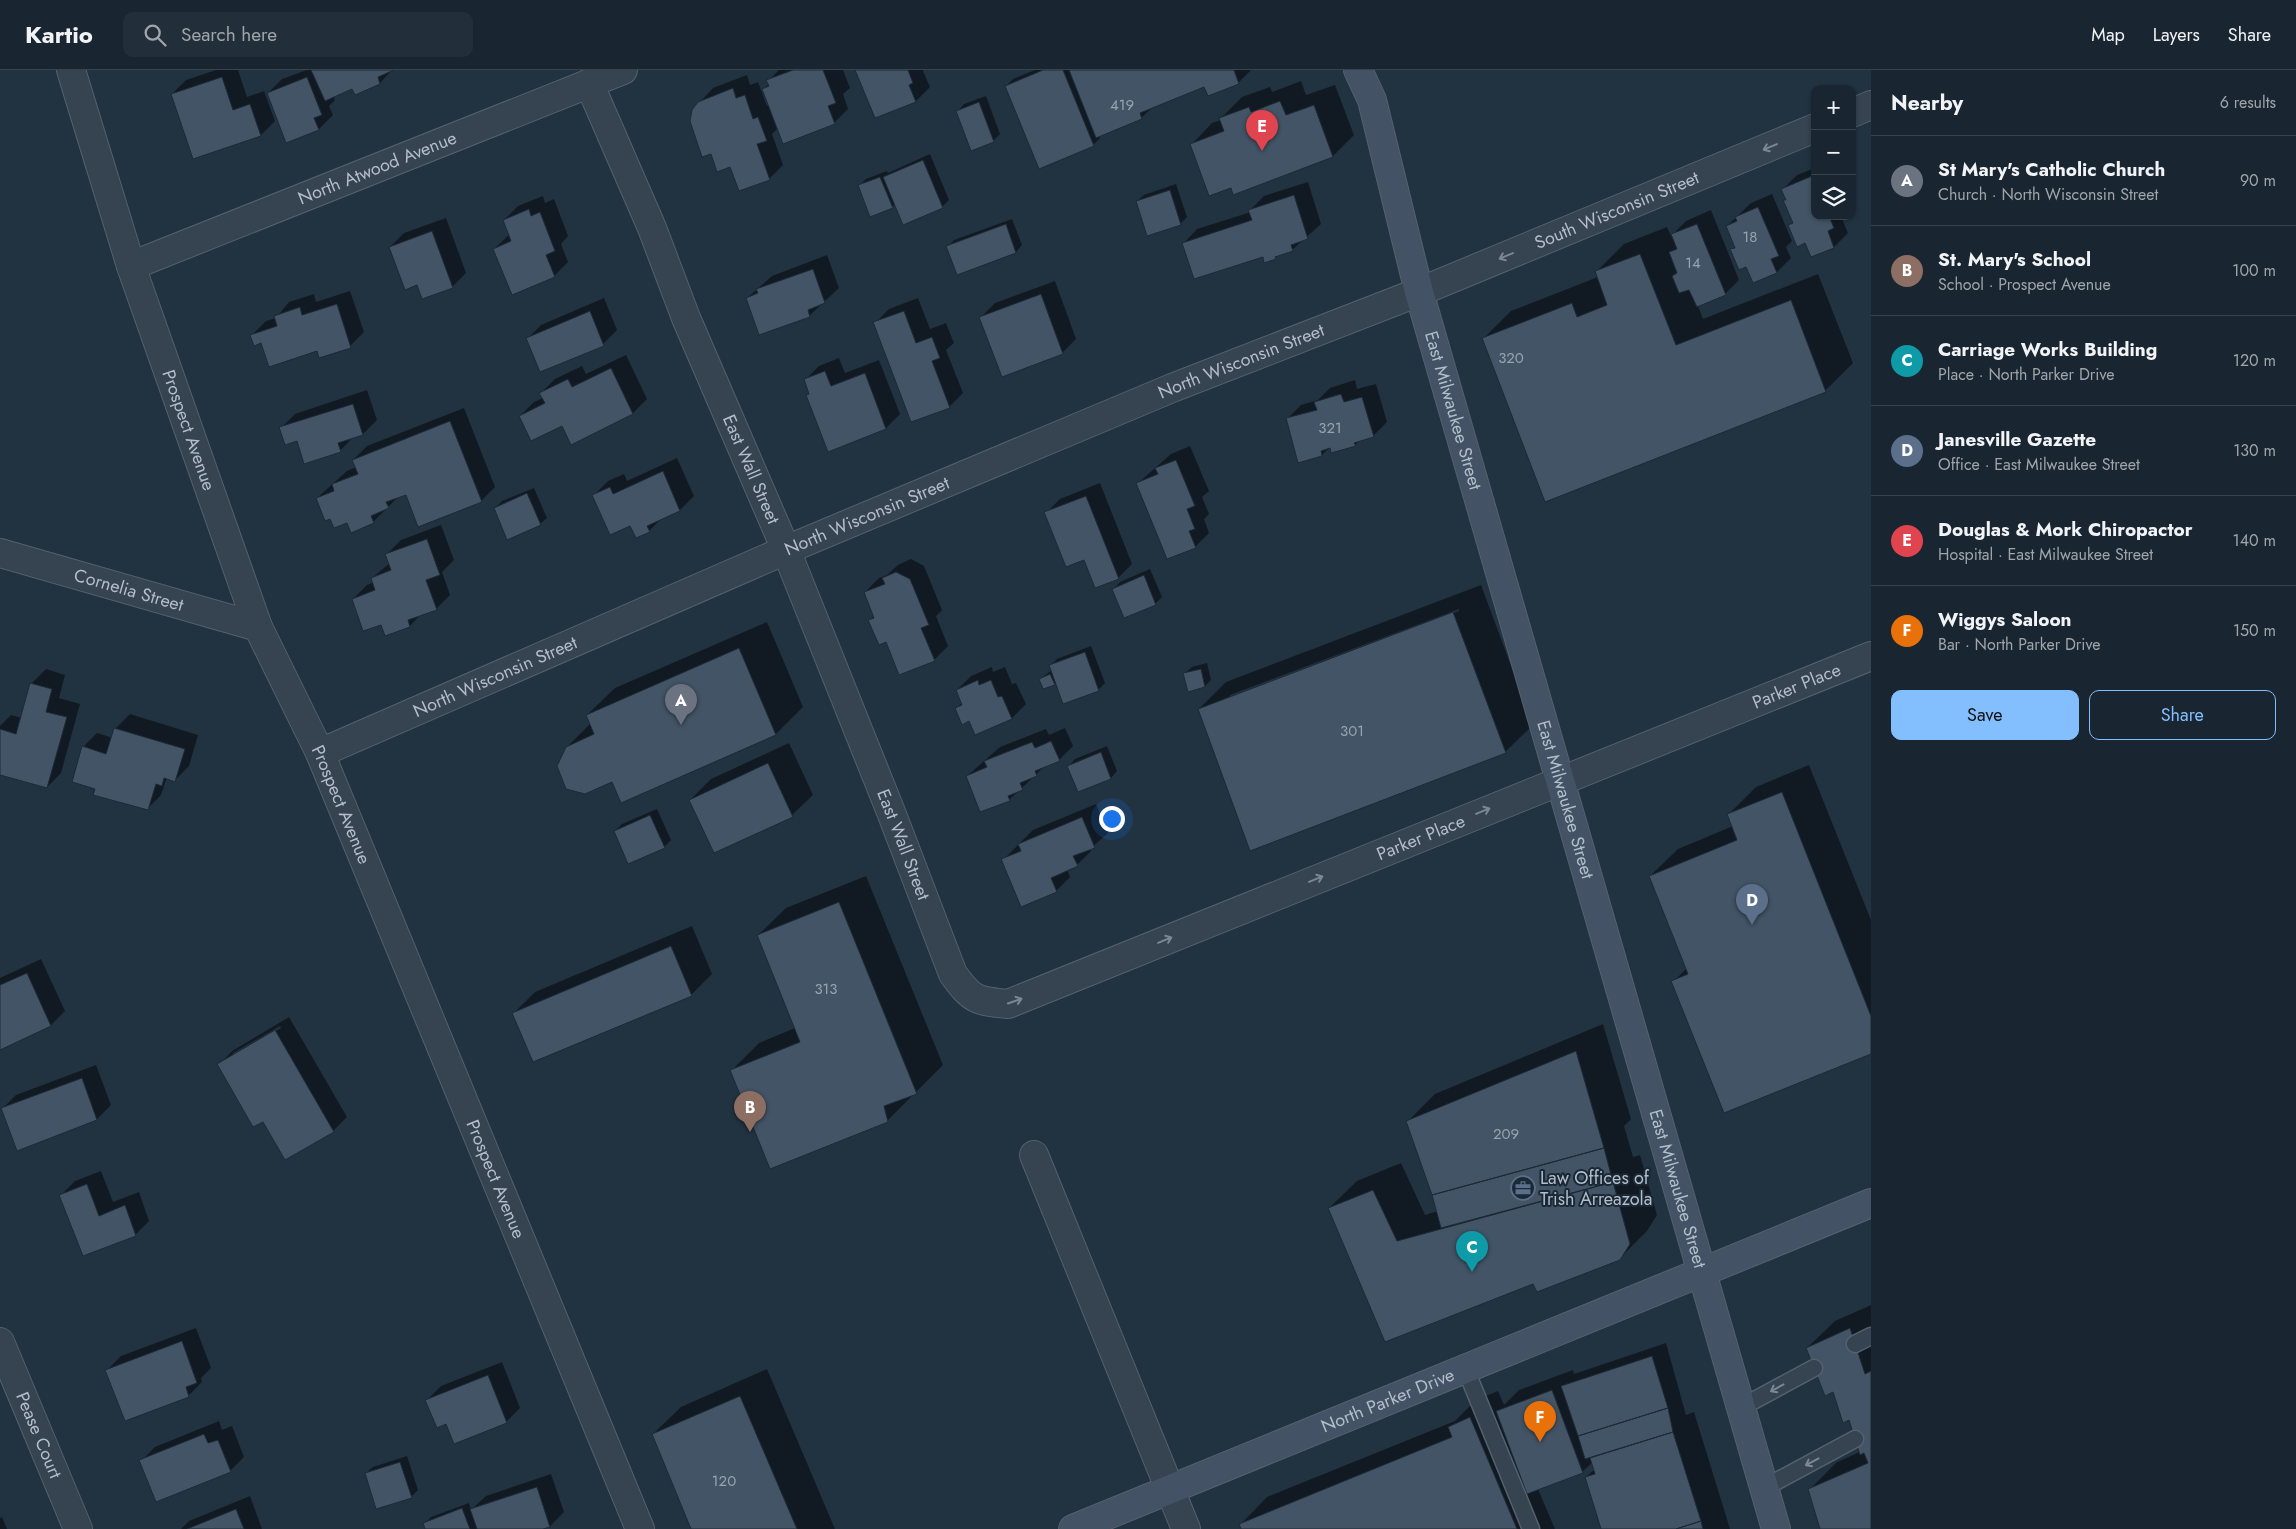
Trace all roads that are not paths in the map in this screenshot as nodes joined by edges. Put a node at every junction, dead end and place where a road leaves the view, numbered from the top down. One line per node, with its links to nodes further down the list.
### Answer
1 (71, 70): 8 (street, Prospect Avenue)
2 (623, 70): 4 (street, North Atwood Avenue)
3 (1358, 70): 9 (main road, East Milwaukee Street)
4 (590, 83): 8 (street, North Atwood Avenue); 10 (street, East Wall Street)
5 (1871, 105): 6 (street)
6 (1856, 111)
7 (1811, 130): 9 (street, South Wisconsin Street, one-way to 9)
8 (131, 266): 12 (street, Prospect Avenue)
9 (1419, 292): 10 (street, North Wisconsin Street); 15 (main road, East Milwaukee Street)
10 (786, 550): 14 (street, North Wisconsin Street); 16 (street, East Wall Street)
11 (0, 553): 12 (street, Cornelia Street)
12 (258, 627): 14 (street, Prospect Avenue)
13 (1871, 656): 15 (street, Parker Place)
14 (320, 753): 30 (street, Prospect Avenue)
15 (1560, 782): 16 (street, Parker Place, one-way to 15); 19 (main road, East Milwaukee Street)
16 (968, 994)
17 (1034, 1155): 28 (street)
18 (1871, 1203): 19 (main road, North Parker Drive)
19 (1702, 1274): 24 (main road, North Parker Drive); 25 (main road, East Milwaukee Street)
20 (1871, 1336): 22 (lane)
21 (0, 1342): 29 (street, Pease Court)
22 (1856, 1344)
23 (1814, 1368): 25 (lane, one-way to 25)
24 (1466, 1370): 28 (main road, North Parker Drive); 33 (lane)
25 (1740, 1408): 27 (main road, East Milwaukee Street)
26 (1855, 1439): 27 (lane, one-way to 27)
27 (1764, 1488): 34 (main road, East Milwaukee Street)
28 (1171, 1489): 31 (main road, North Parker Drive); 32 (street)
29 (78, 1529)
30 (640, 1529)
31 (1073, 1529)
32 (1186, 1529)
33 (1531, 1529)
34 (1776, 1529)

